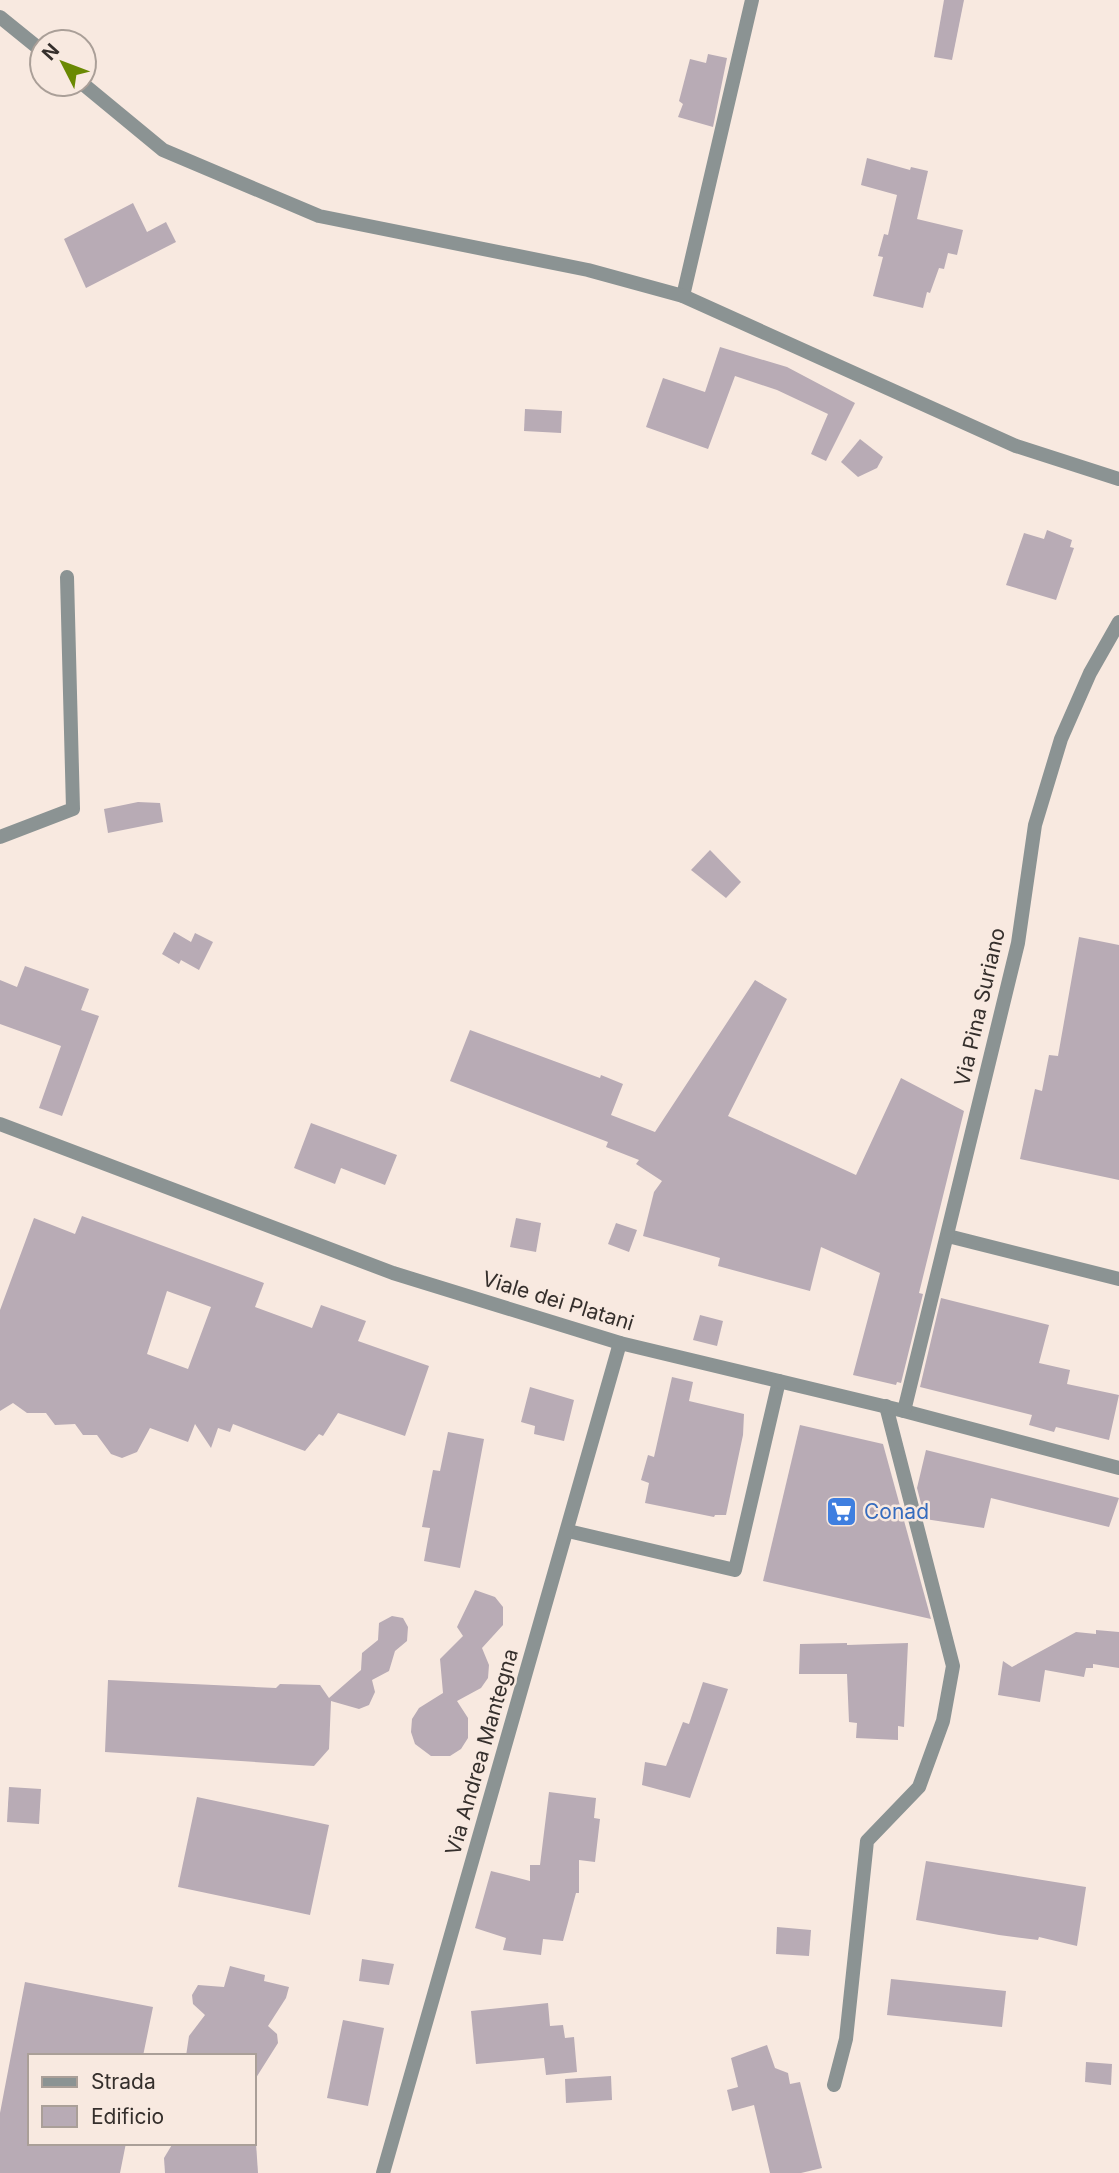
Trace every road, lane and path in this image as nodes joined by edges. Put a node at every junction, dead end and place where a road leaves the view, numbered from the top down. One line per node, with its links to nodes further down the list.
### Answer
1 (752, 0): 5 (street)
2 (0, 17): 3 (street)
3 (28, 40)
4 (98, 96): 5 (street)
5 (683, 296): 6 (street)
6 (1119, 480)
7 (67, 578): 9 (street)
8 (1119, 622): 11 (street, Via Pina Suriano)
9 (0, 837)
10 (0, 1124): 13 (street, Viale dei Platani)
11 (948, 1236): 12 (street); 16 (street, Via Pina Suriano)
12 (1119, 1279)
13 (620, 1343): 14 (street, Viale dei Platani); 18 (street, Via Andrea Mantegna)
14 (779, 1381): 15 (street, Viale dei Platani); 18 (street)
15 (886, 1406): 16 (street, Viale dei Platani); 19 (street)
16 (904, 1410): 17 (street, Viale dei Platani)
17 (1119, 1468)
18 (568, 1531): 20 (street, Via Andrea Mantegna)
19 (834, 2085)
20 (383, 2173)

